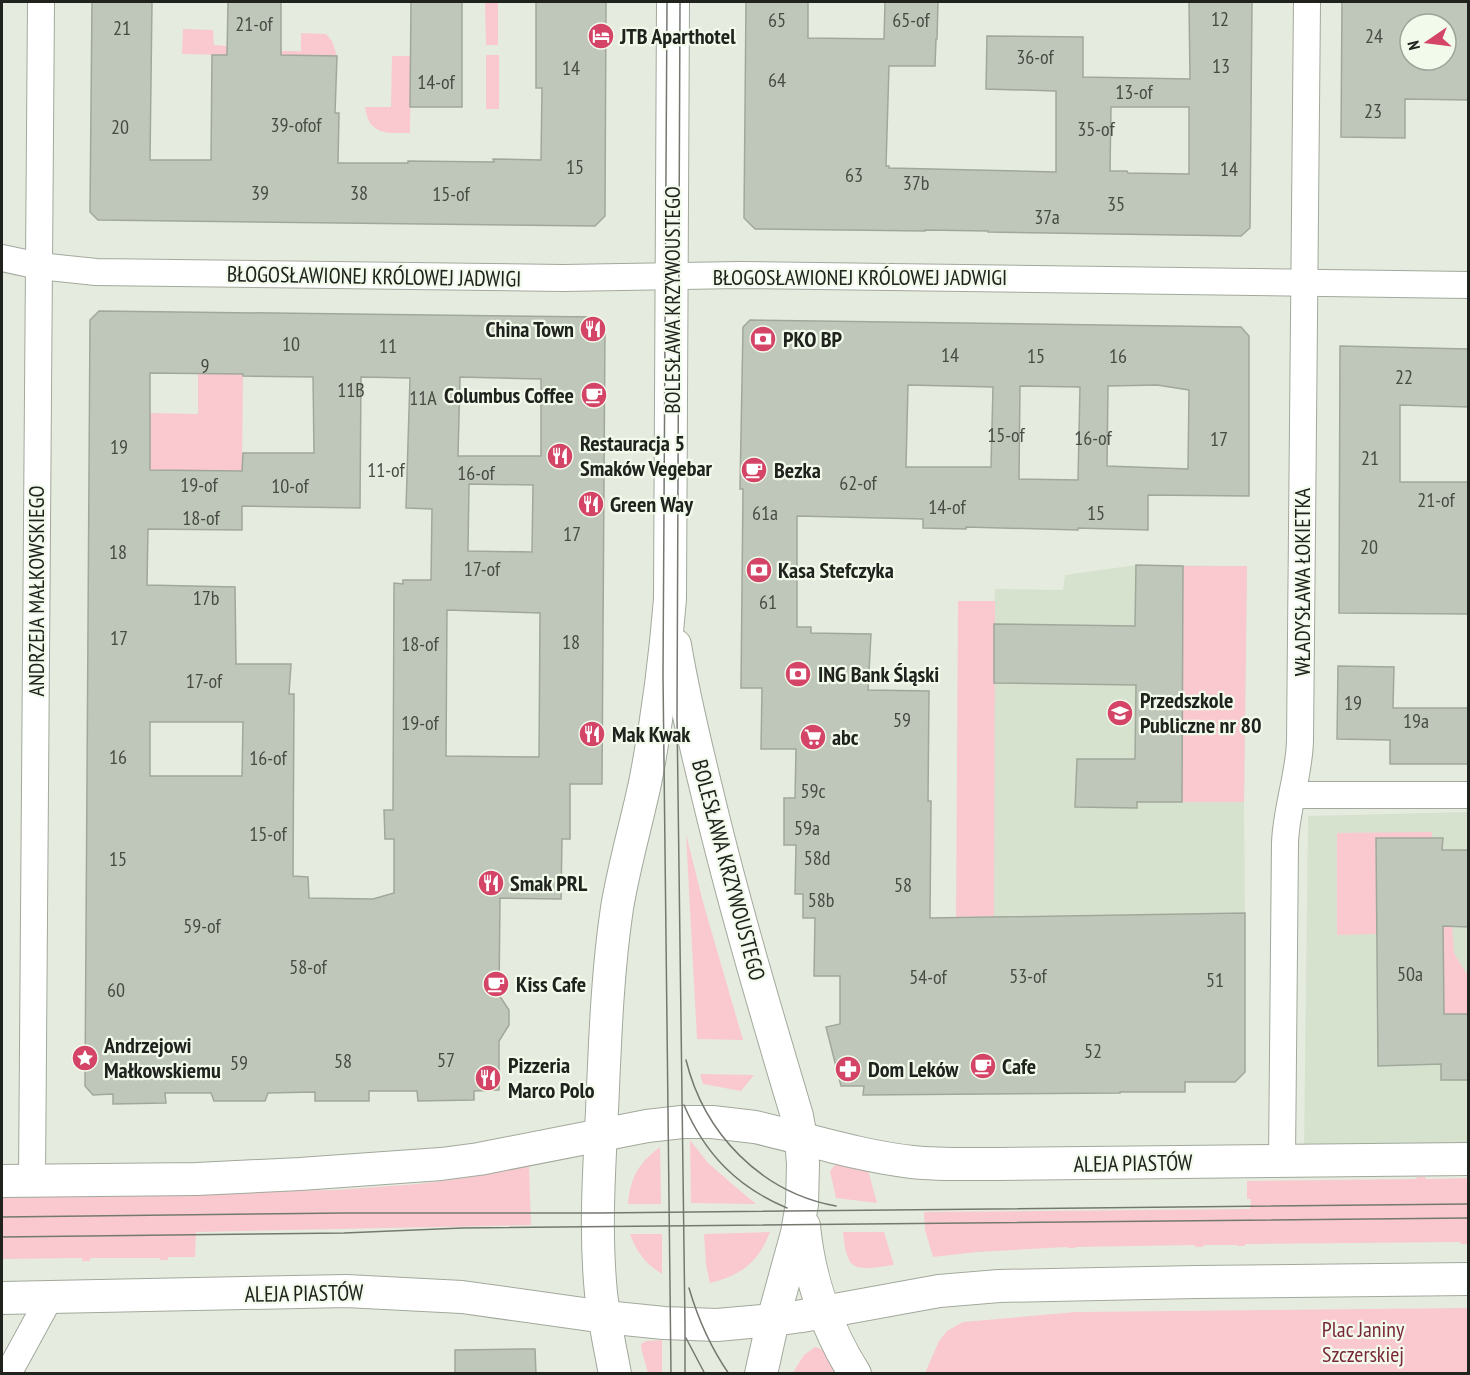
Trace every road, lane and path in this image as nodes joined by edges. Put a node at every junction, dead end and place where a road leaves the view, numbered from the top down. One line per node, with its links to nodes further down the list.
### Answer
1 (673, 2): 6 (street, BOLESŁAWA KRZYWOUSTEGO)
2 (1307, 2): 7 (street, WŁADYSŁAWA ŁOKIETKA)
3 (41, 5): 5 (street, ANDRZEJA MAŁKOWSKIEGO)
4 (2, 258): 5 (street, BŁOGOSŁAWIONEJ KRÓLOWEJ JADWIGI)
5 (39, 266): 6 (street, BŁOGOSŁAWIONEJ KRÓLOWEJ JADWIGI); 16 (street, ANDRZEJA MAŁKOWSKIEGO)
6 (672, 277): 7 (street, BŁOGOSŁAWIONEJ KRÓLOWEJ JADWIGI); 9 (street, BOLESŁAWA KRZYWOUSTEGO)
7 (1304, 283): 8 (street, BŁOGOSŁAWIONEJ KRÓLOWEJ JADWIGI); 10 (street, WŁADYSŁAWA ŁOKIETKA)
8 (1468, 285)
9 (670, 599): 12 (street, BOLESŁAWA KRZYWOUSTEGO); 13 (street, BOLESŁAWA KRZYWOUSTEGO)
10 (1293, 795): 11 (street); 15 (street, WŁADYSŁAWA ŁOKIETKA)
11 (1468, 795)
12 (601, 1135): 13 (street, ALEJA PIASTÓW); 16 (street); 22 (street, BOLESŁAWA KRZYWOUSTEGO)
13 (801, 1138): 15 (street, ALEJA PIASTÓW); 17 (street, BOLESŁAWA KRZYWOUSTEGO)
14 (1468, 1159): 15 (street, ALEJA PIASTÓW)
15 (1282, 1160)
16 (17, 1181)
17 (802, 1204): 21 (street); 23 (street)
18 (1468, 1279): 21 (street)
19 (50, 1297): 20 (street, ALEJA PIASTÓW); 22 (street, ALEJA PIASTÓW); 24 (street)
20 (2, 1298)
21 (824, 1312): 23 (street); 28 (street)
22 (604, 1317): 23 (street, ALEJA PIASTÓW); 25 (street); 26 (street)
23 (773, 1320): 27 (street)
24 (8, 1374)
25 (615, 1374)
26 (629, 1374)
27 (760, 1374)
28 (855, 1374)

